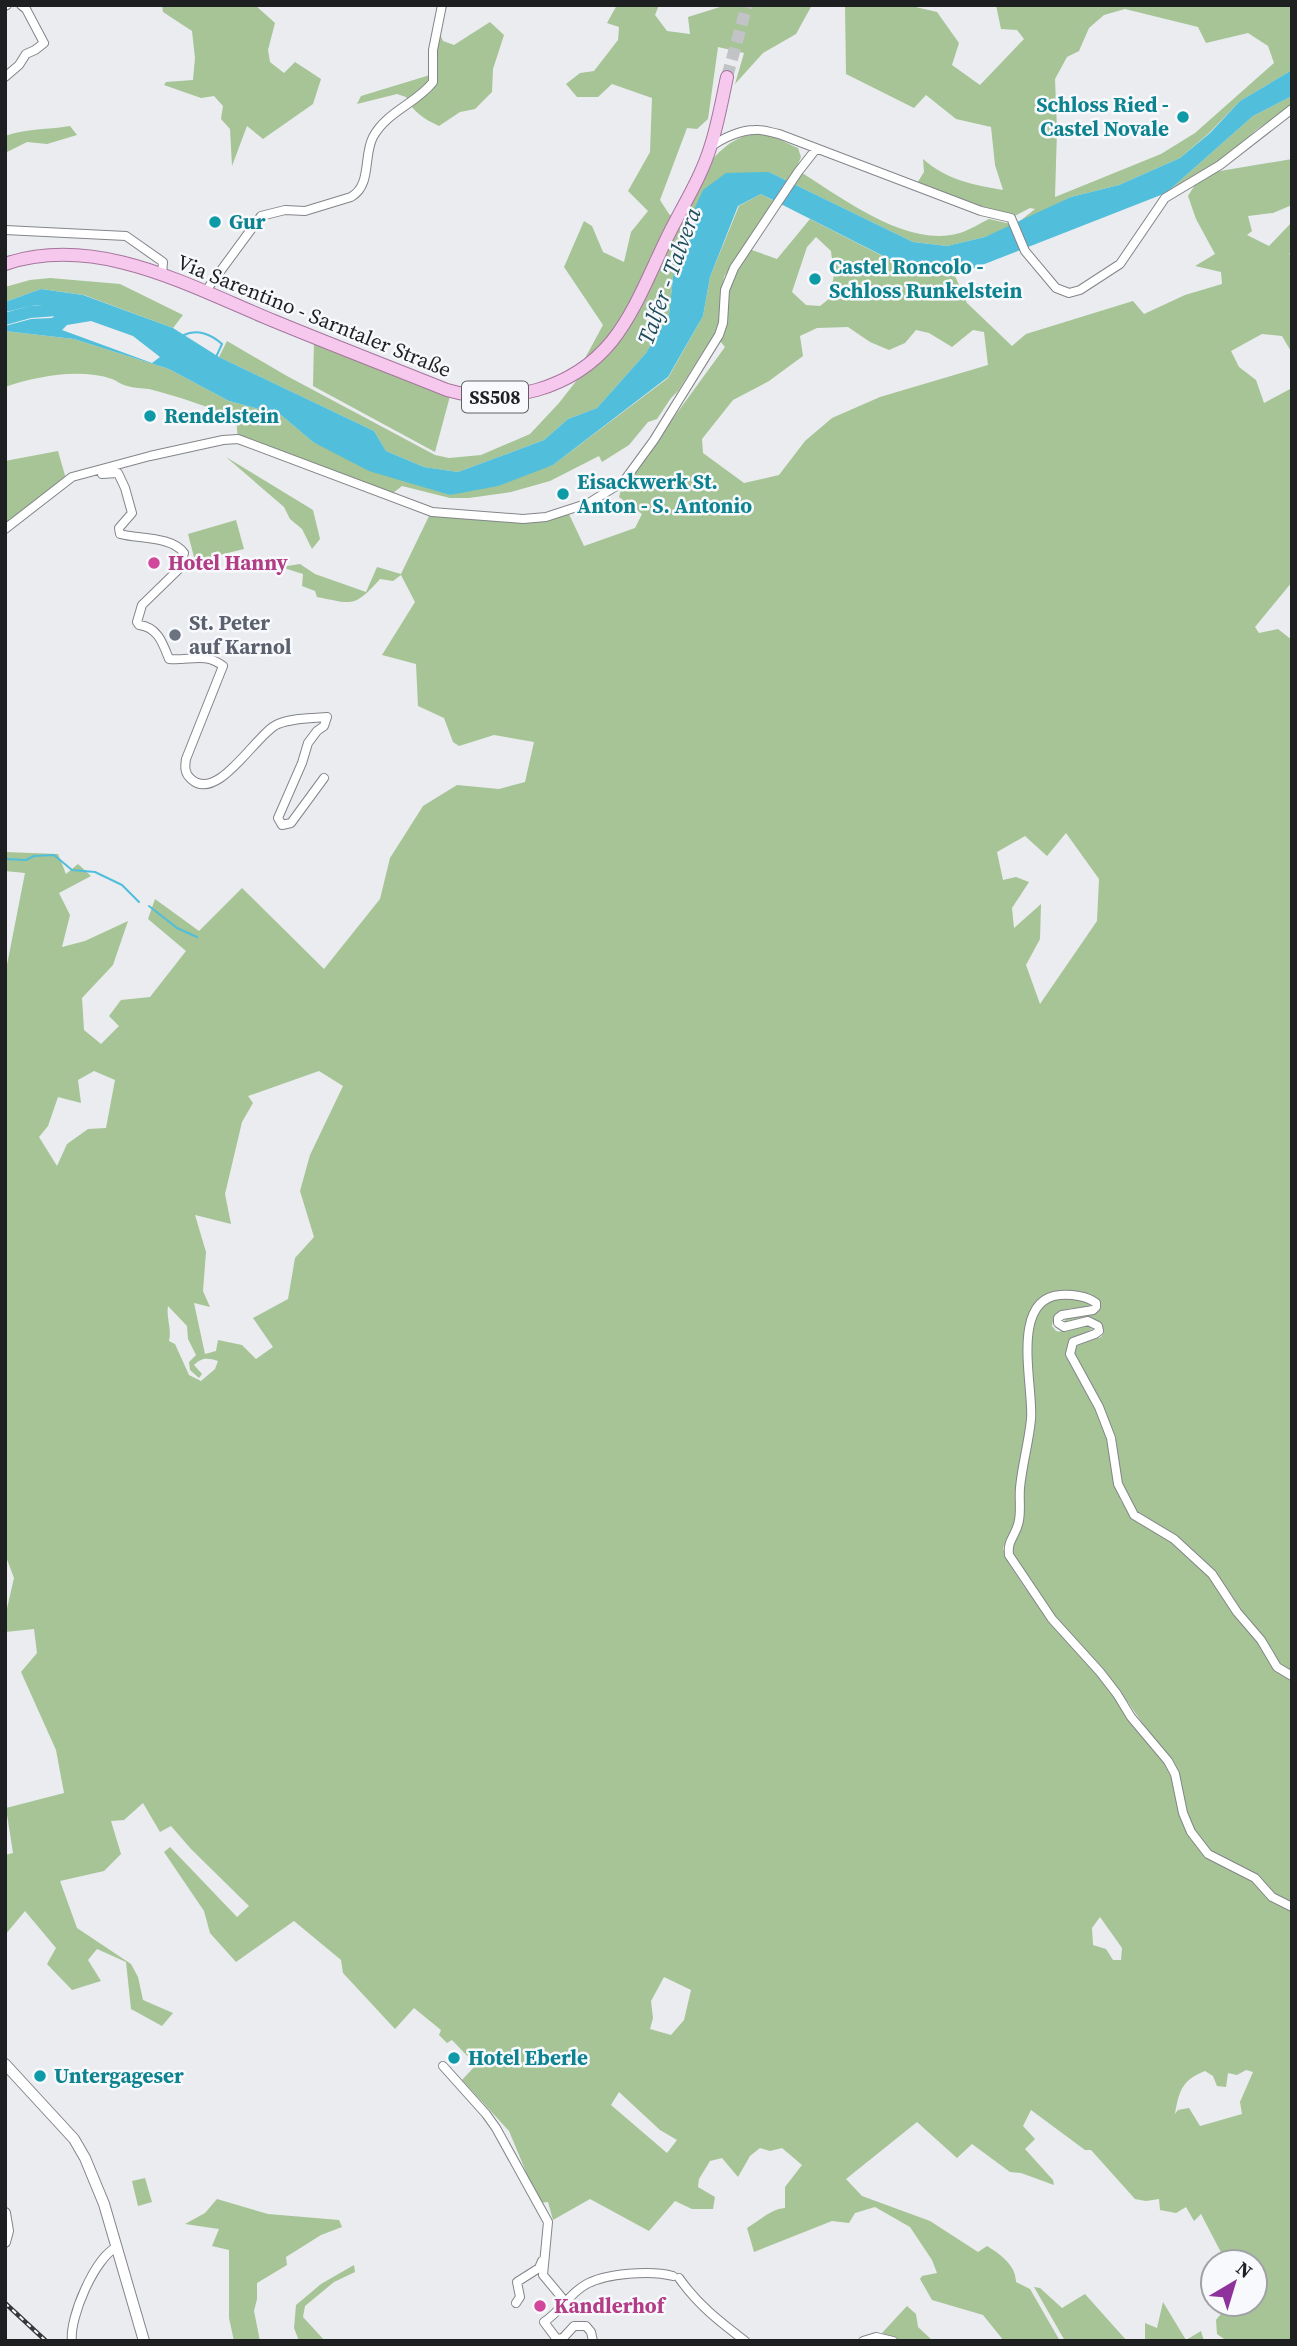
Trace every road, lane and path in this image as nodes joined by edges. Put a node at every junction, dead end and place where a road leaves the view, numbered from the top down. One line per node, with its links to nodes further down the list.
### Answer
1 (21, 5): 3 (street)
2 (443, 5): 11 (street)
3 (5, 77)
4 (727, 77): 6 (main road, SS508)
5 (1292, 109): 7 (street)
6 (720, 129): 7 (street); 11 (main road, Via Sarentino - Sarntaler Straße / SS508)
7 (816, 149): 12 (street)
8 (5, 230): 10 (street)
9 (5, 264): 10 (main road, Via Sarentino - Sarntaler Straße)
10 (162, 275): 11 (main road, Via Sarentino - Sarntaler Straße)
11 (205, 292)
12 (72, 477): 13 (street); 14 (street)
13 (5, 529)
14 (324, 779)
15 (1292, 1676): 16 (street)
16 (1292, 1907)
17 (5, 2064): 21 (street)
18 (443, 2066): 22 (street)
19 (5, 2213): 20 (street)
20 (5, 2242)
21 (117, 2247): 25 (street); 26 (street)
22 (544, 2259): 23 (street); 24 (street)
23 (516, 2304)
24 (564, 2305): 27 (street); 28 (street)
25 (72, 2341)
26 (144, 2341)
27 (593, 2341)
28 (745, 2341)
29 (863, 2341): 30 (street)
30 (893, 2341)

